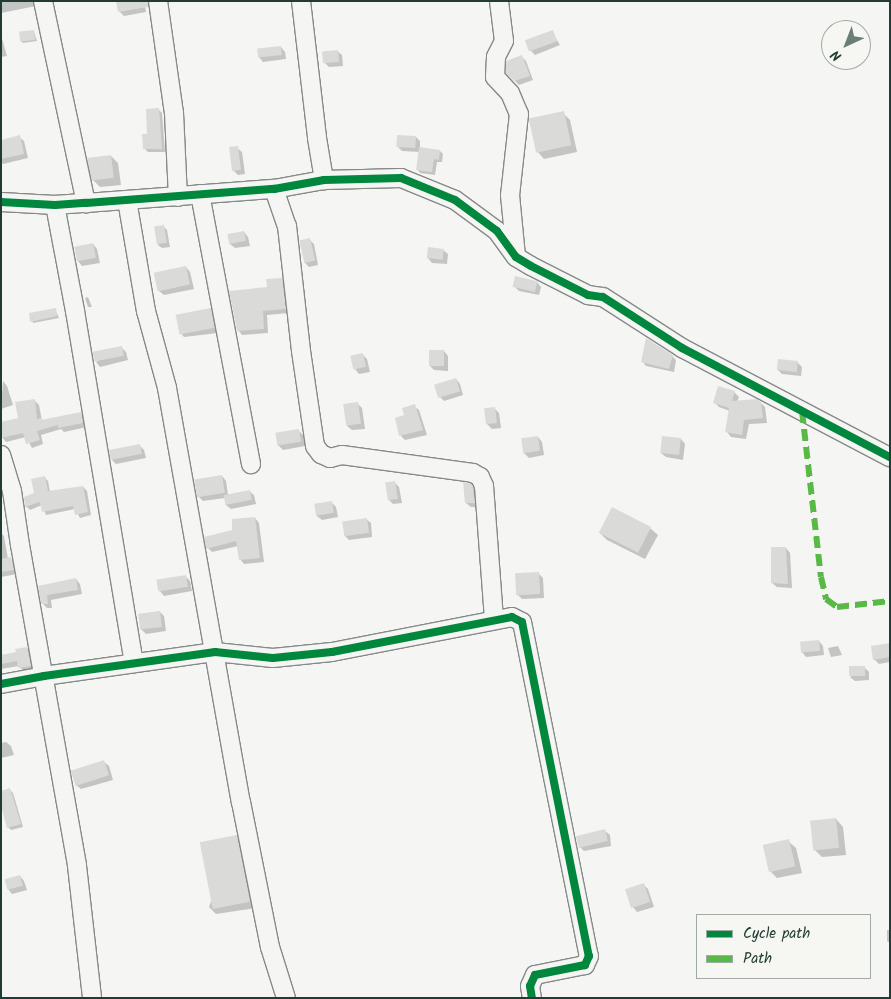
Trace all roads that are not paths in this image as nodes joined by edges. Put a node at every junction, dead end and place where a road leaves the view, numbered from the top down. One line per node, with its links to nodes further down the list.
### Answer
1 (43, 1): 11 (street)
2 (158, 1): 8 (street)
3 (301, 1): 5 (street)
4 (499, 1): 13 (street)
5 (324, 180): 6 (street); 13 (street)
6 (274, 189): 7 (street); 17 (street)
7 (200, 194): 8 (street); 16 (street)
8 (178, 197): 9 (street)
9 (127, 200): 11 (street); 18 (street)
10 (1, 202): 12 (street)
11 (86, 203): 12 (street)
12 (55, 205): 19 (street)
13 (516, 257): 15 (street)
14 (1, 455): 20 (street)
15 (890, 457)
16 (252, 464)
17 (494, 620): 18 (street); 24 (street)
18 (215, 652): 19 (street); 23 (street)
19 (134, 663): 20 (street)
20 (44, 676): 21 (street); 22 (street)
21 (1, 684)
22 (92, 998)
23 (286, 998)
24 (532, 998)

